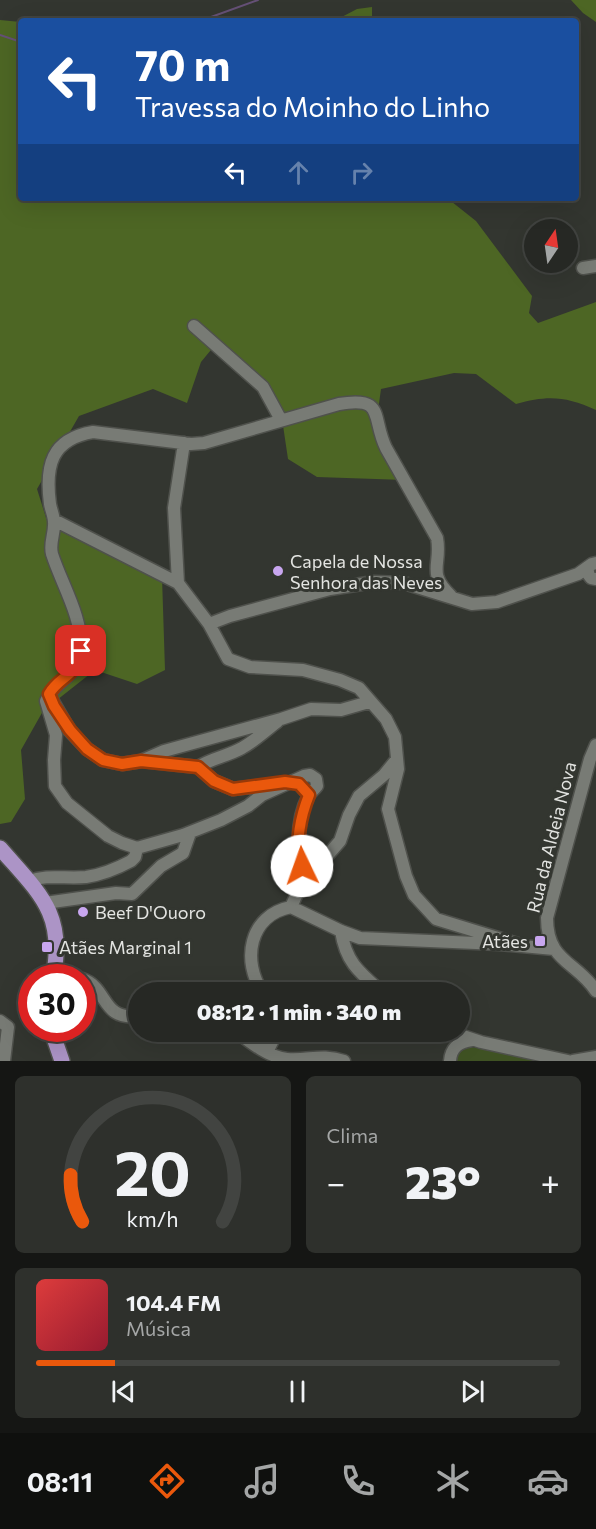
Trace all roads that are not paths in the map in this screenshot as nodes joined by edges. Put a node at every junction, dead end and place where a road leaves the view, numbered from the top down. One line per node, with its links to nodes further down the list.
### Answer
1 (596, 266): 2 (street)
2 (583, 268)
3 (194, 326): 4 (street)
4 (281, 420): 5 (street); 9 (street)
5 (184, 443): 6 (street); 8 (street)
6 (54, 520): 8 (street); 11 (street)
7 (592, 572): 9 (street)
8 (178, 583): 10 (street)
9 (451, 596): 10 (street)
10 (209, 624): 12 (street)
11 (49, 694): 16 (street); 21 (street)
12 (369, 702): 13 (street); 15 (street)
13 (281, 719): 16 (street); 17 (street)
14 (596, 745): 28 (street, Rua da Aldeia Nova)
15 (397, 759): 22 (street); 27 (street)
16 (141, 761): 17 (street)
17 (198, 767): 18 (street)
18 (293, 782): 19 (street); 22 (street)
19 (190, 832): 21 (street); 24 (street)
20 (0, 848): 23 (main road)
21 (137, 848): 23 (street)
22 (309, 879): 25 (street)
23 (29, 881): 24 (main road)
24 (45, 903): 29 (main road)
25 (291, 907): 26 (street); 30 (street)
26 (341, 931): 27 (street); 31 (street)
27 (524, 946): 28 (street)
28 (554, 949): 33 (street)
29 (55, 964)
30 (257, 982)
31 (372, 982)
32 (96, 989): 34 (street)
33 (596, 991)
34 (128, 1016)
35 (4, 1024): 42 (street)
36 (472, 1040): 45 (street); 46 (street)
37 (55, 1042): 43 (main road)
38 (252, 1042): 40 (street)
39 (274, 1042): 40 (street)
40 (267, 1052): 44 (street)
41 (596, 1057): 47 (street)
42 (4, 1061)
43 (62, 1061)
44 (344, 1061)
45 (450, 1061)
46 (568, 1061)
47 (573, 1061)

